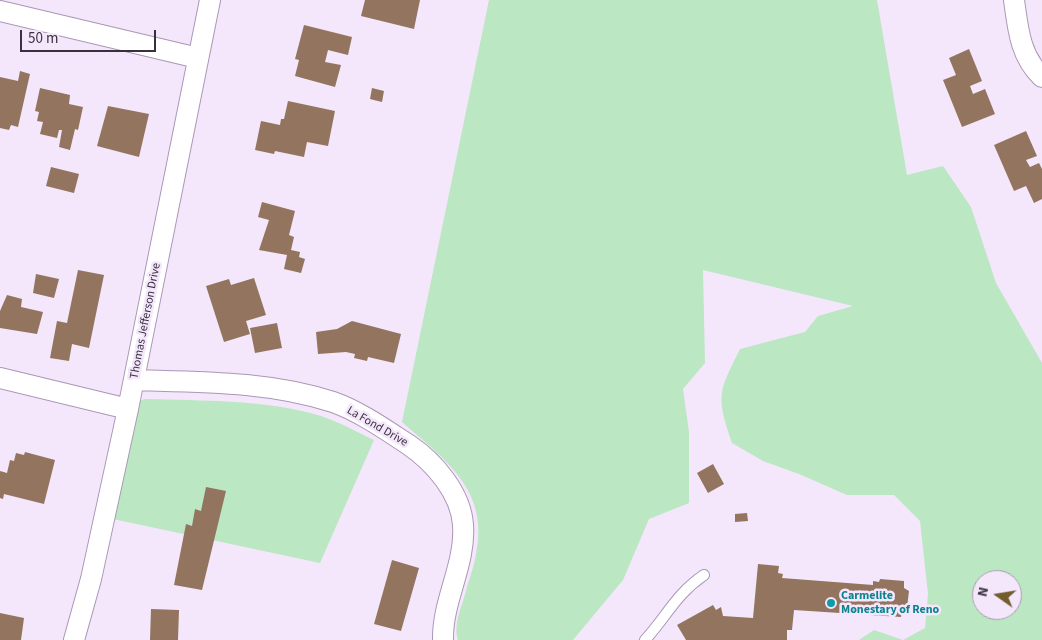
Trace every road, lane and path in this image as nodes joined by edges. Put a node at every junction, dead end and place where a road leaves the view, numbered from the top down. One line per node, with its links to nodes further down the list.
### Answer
1 (210, 0): 4 (street, Thomas Jefferson Drive)
2 (1014, 0): 5 (street)
3 (0, 11): 4 (street)
4 (198, 58): 7 (street, Thomas Jefferson Drive)
5 (1042, 77)
6 (0, 378): 8 (street)
7 (134, 380): 8 (street, Thomas Jefferson Drive); 11 (street, La Fond Drive)
8 (128, 409): 10 (street, Thomas Jefferson Drive)
9 (704, 575): 12 (lane)
10 (74, 640)
11 (444, 640)
12 (645, 640)

